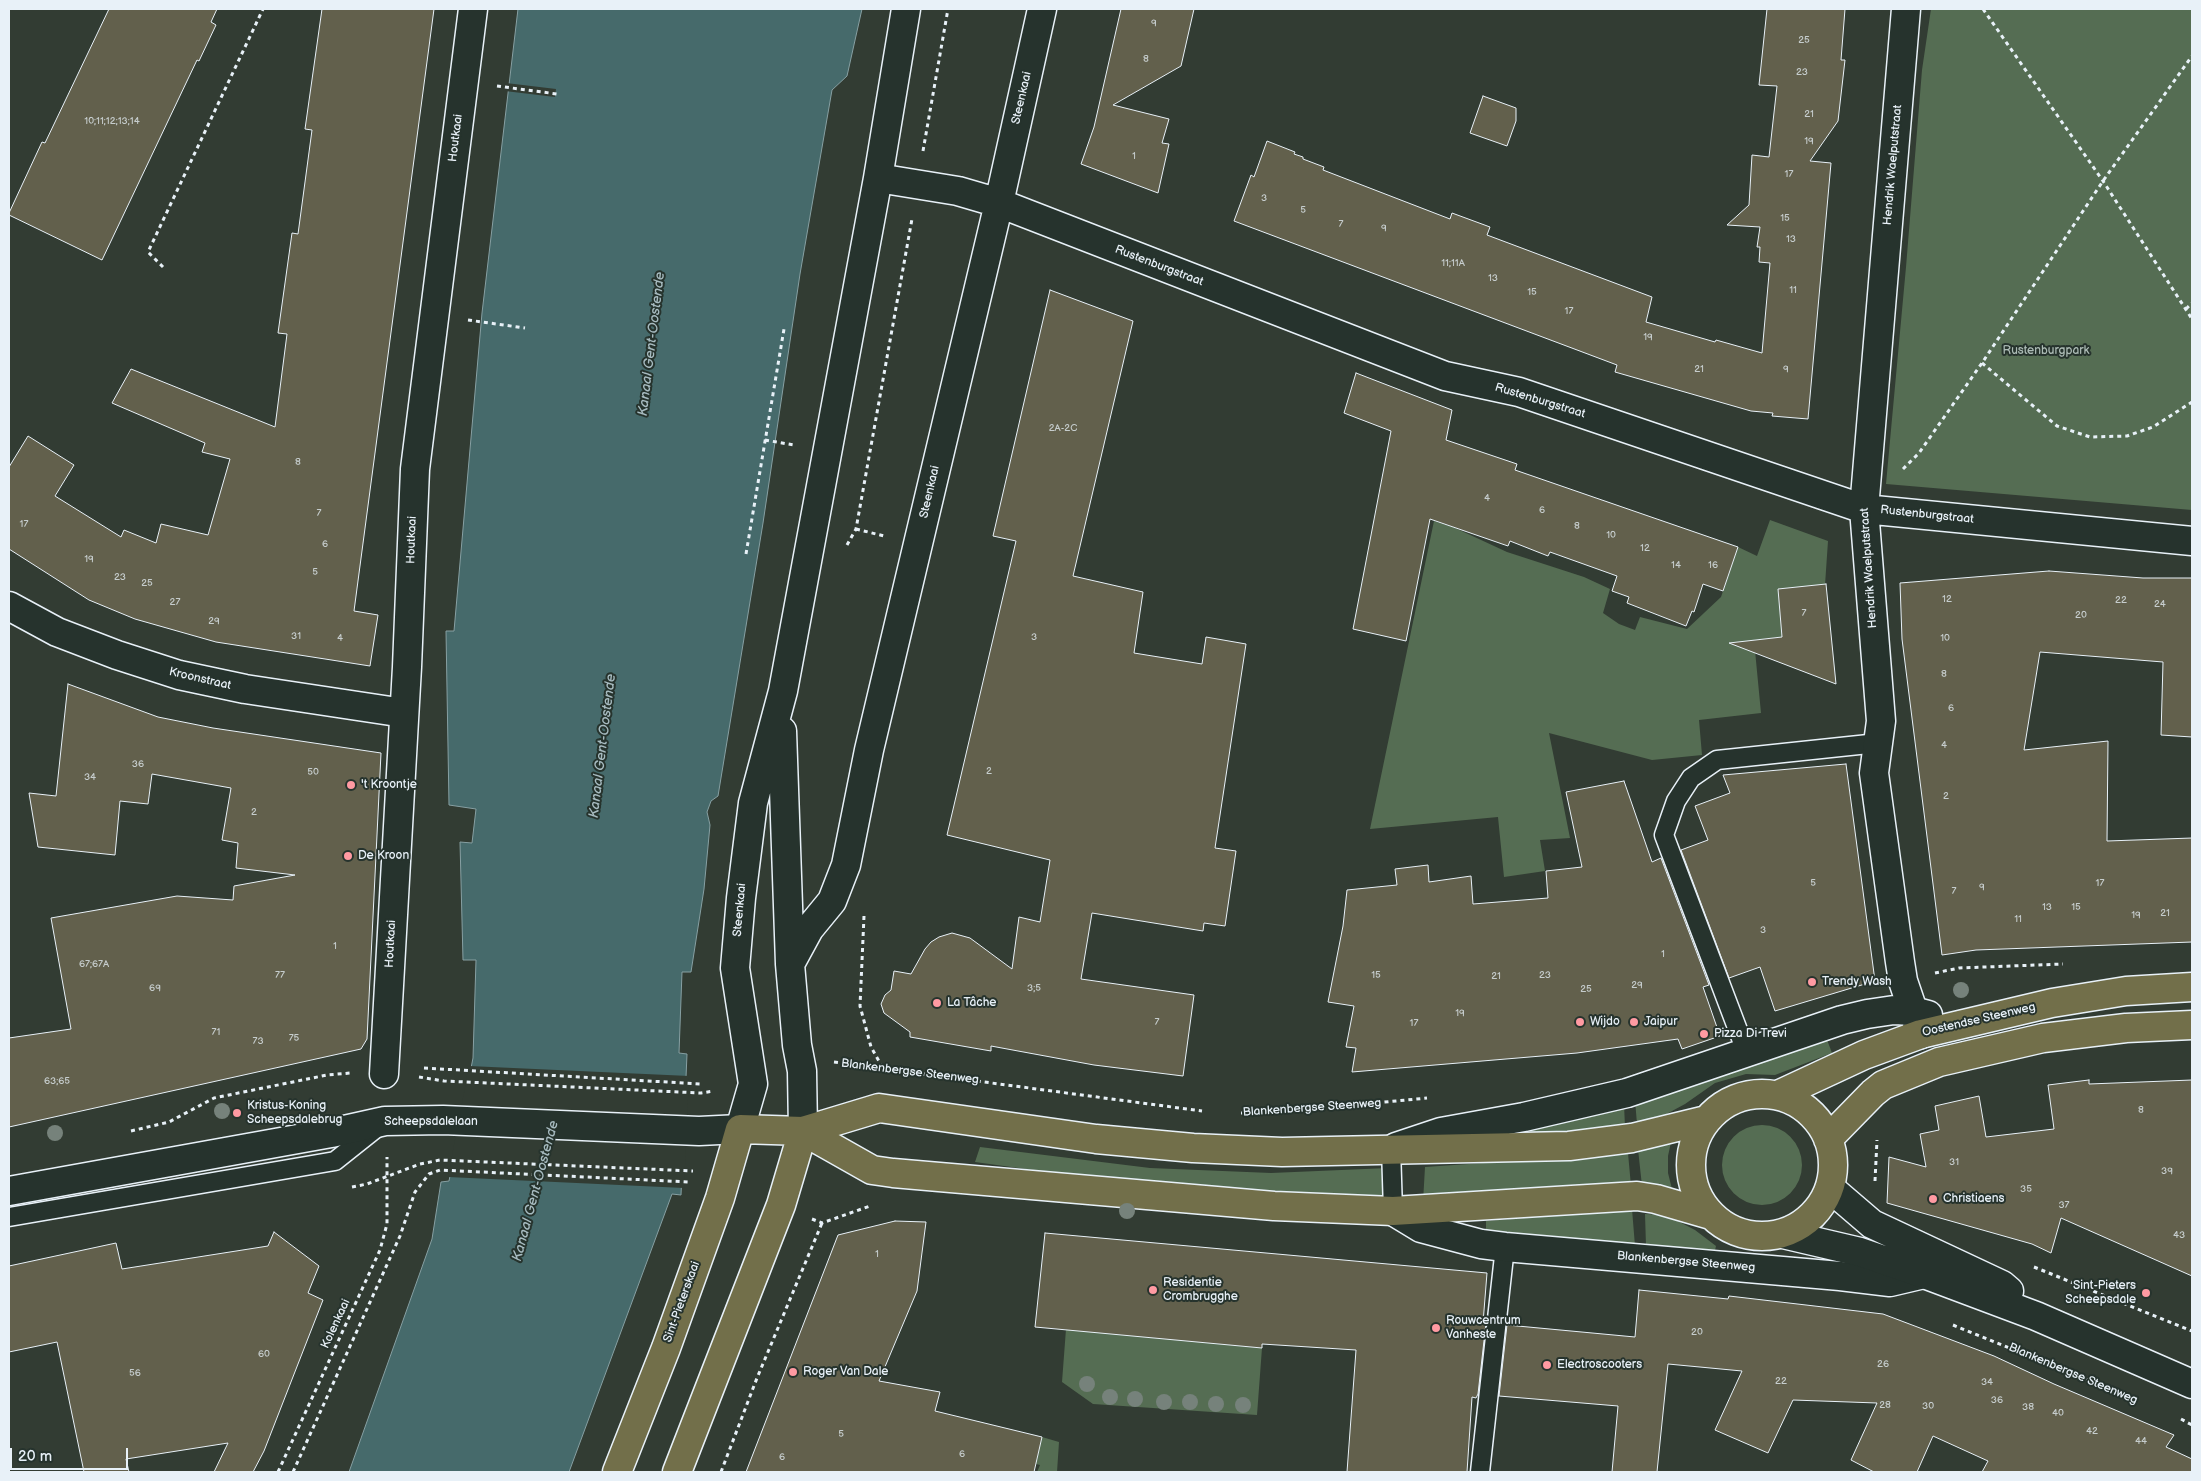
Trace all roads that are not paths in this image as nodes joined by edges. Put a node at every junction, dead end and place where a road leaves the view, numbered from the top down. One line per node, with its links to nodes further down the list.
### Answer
1 (473, 9): 11 (street, Houtkaai)
2 (906, 9): 5 (street, Steenkaai)
3 (1042, 9): 6 (street, Steenkaai)
4 (1906, 9): 7 (street, Hendrik Waelputstraat)
5 (878, 178): 6 (street, Rustenburgstraat); 10 (street, Steenkaai)
6 (999, 203): 7 (street, Rustenburgstraat); 13 (street, Steenkaai)
7 (1864, 509): 8 (street, Rustenburgstraat); 12 (street, Hendrik Waelputstraat)
8 (2192, 541)
9 (9, 606): 11 (street, Kroonstraat)
10 (782, 691): 13 (street, Steenkaai); 22 (street, Steenkaai)
11 (404, 713): 18 (street, Houtkaai)
12 (1878, 743): 15 (street, Hendrik Waelputstraat); 17 (lane)
13 (790, 964): 23 (street, Steenkaai)
14 (2192, 988): 15 (main road, Oostendse Steenweg)
15 (1917, 1022): 17 (street, Blankenbergse Steenweg); 19 (main road, Oostendse Steenweg)
16 (2192, 1025): 24 (main road)
17 (1747, 1054): 25 (street, Blankenbergse Steenweg)
18 (384, 1074)
19 (1778, 1095): 20 (main road, Blankenbergse Steenweg); 24 (main road, Blankenbergse Steenweg)
20 (1706, 1120): 25 (main road, Blankenbergse Steenweg); 29 (main road, Blankenbergse Steenweg)
21 (386, 1121): 22 (street, Scheepsdalelaan); 27 (street, Scheepsdalelaan); 30 (lane)
22 (740, 1129): 23 (main road, Blankenbergse Steenweg); 36 (main road, Sint-Pieterskaai)
23 (804, 1131): 25 (main road, Blankenbergse Steenweg); 28 (main road, Blankenbergse Steenweg); 37 (main road)
24 (1828, 1138): 26 (main road, Blankenbergse Steenweg)
25 (1392, 1148): 28 (lane)
26 (1830, 1188): 31 (main road, Blankenbergse Steenweg); 34 (street, Blankenbergse Steenweg)
27 (9, 1191)
28 (1393, 1211): 29 (main road, Blankenbergse Steenweg); 32 (street, Blankenbergse Steenweg)
29 (1711, 1215): 31 (main road, Blankenbergse Steenweg)
30 (9, 1217)
31 (1783, 1234): 33 (street, Blankenbergse Steenweg)
32 (1505, 1247): 33 (street, Blankenbergse Steenweg); 38 (lane)
33 (1924, 1274): 34 (street, Blankenbergse Steenweg)
34 (2036, 1316): 35 (street, Blankenbergse Steenweg)
35 (2192, 1384)
36 (617, 1472)
37 (677, 1472)
38 (1480, 1472)

